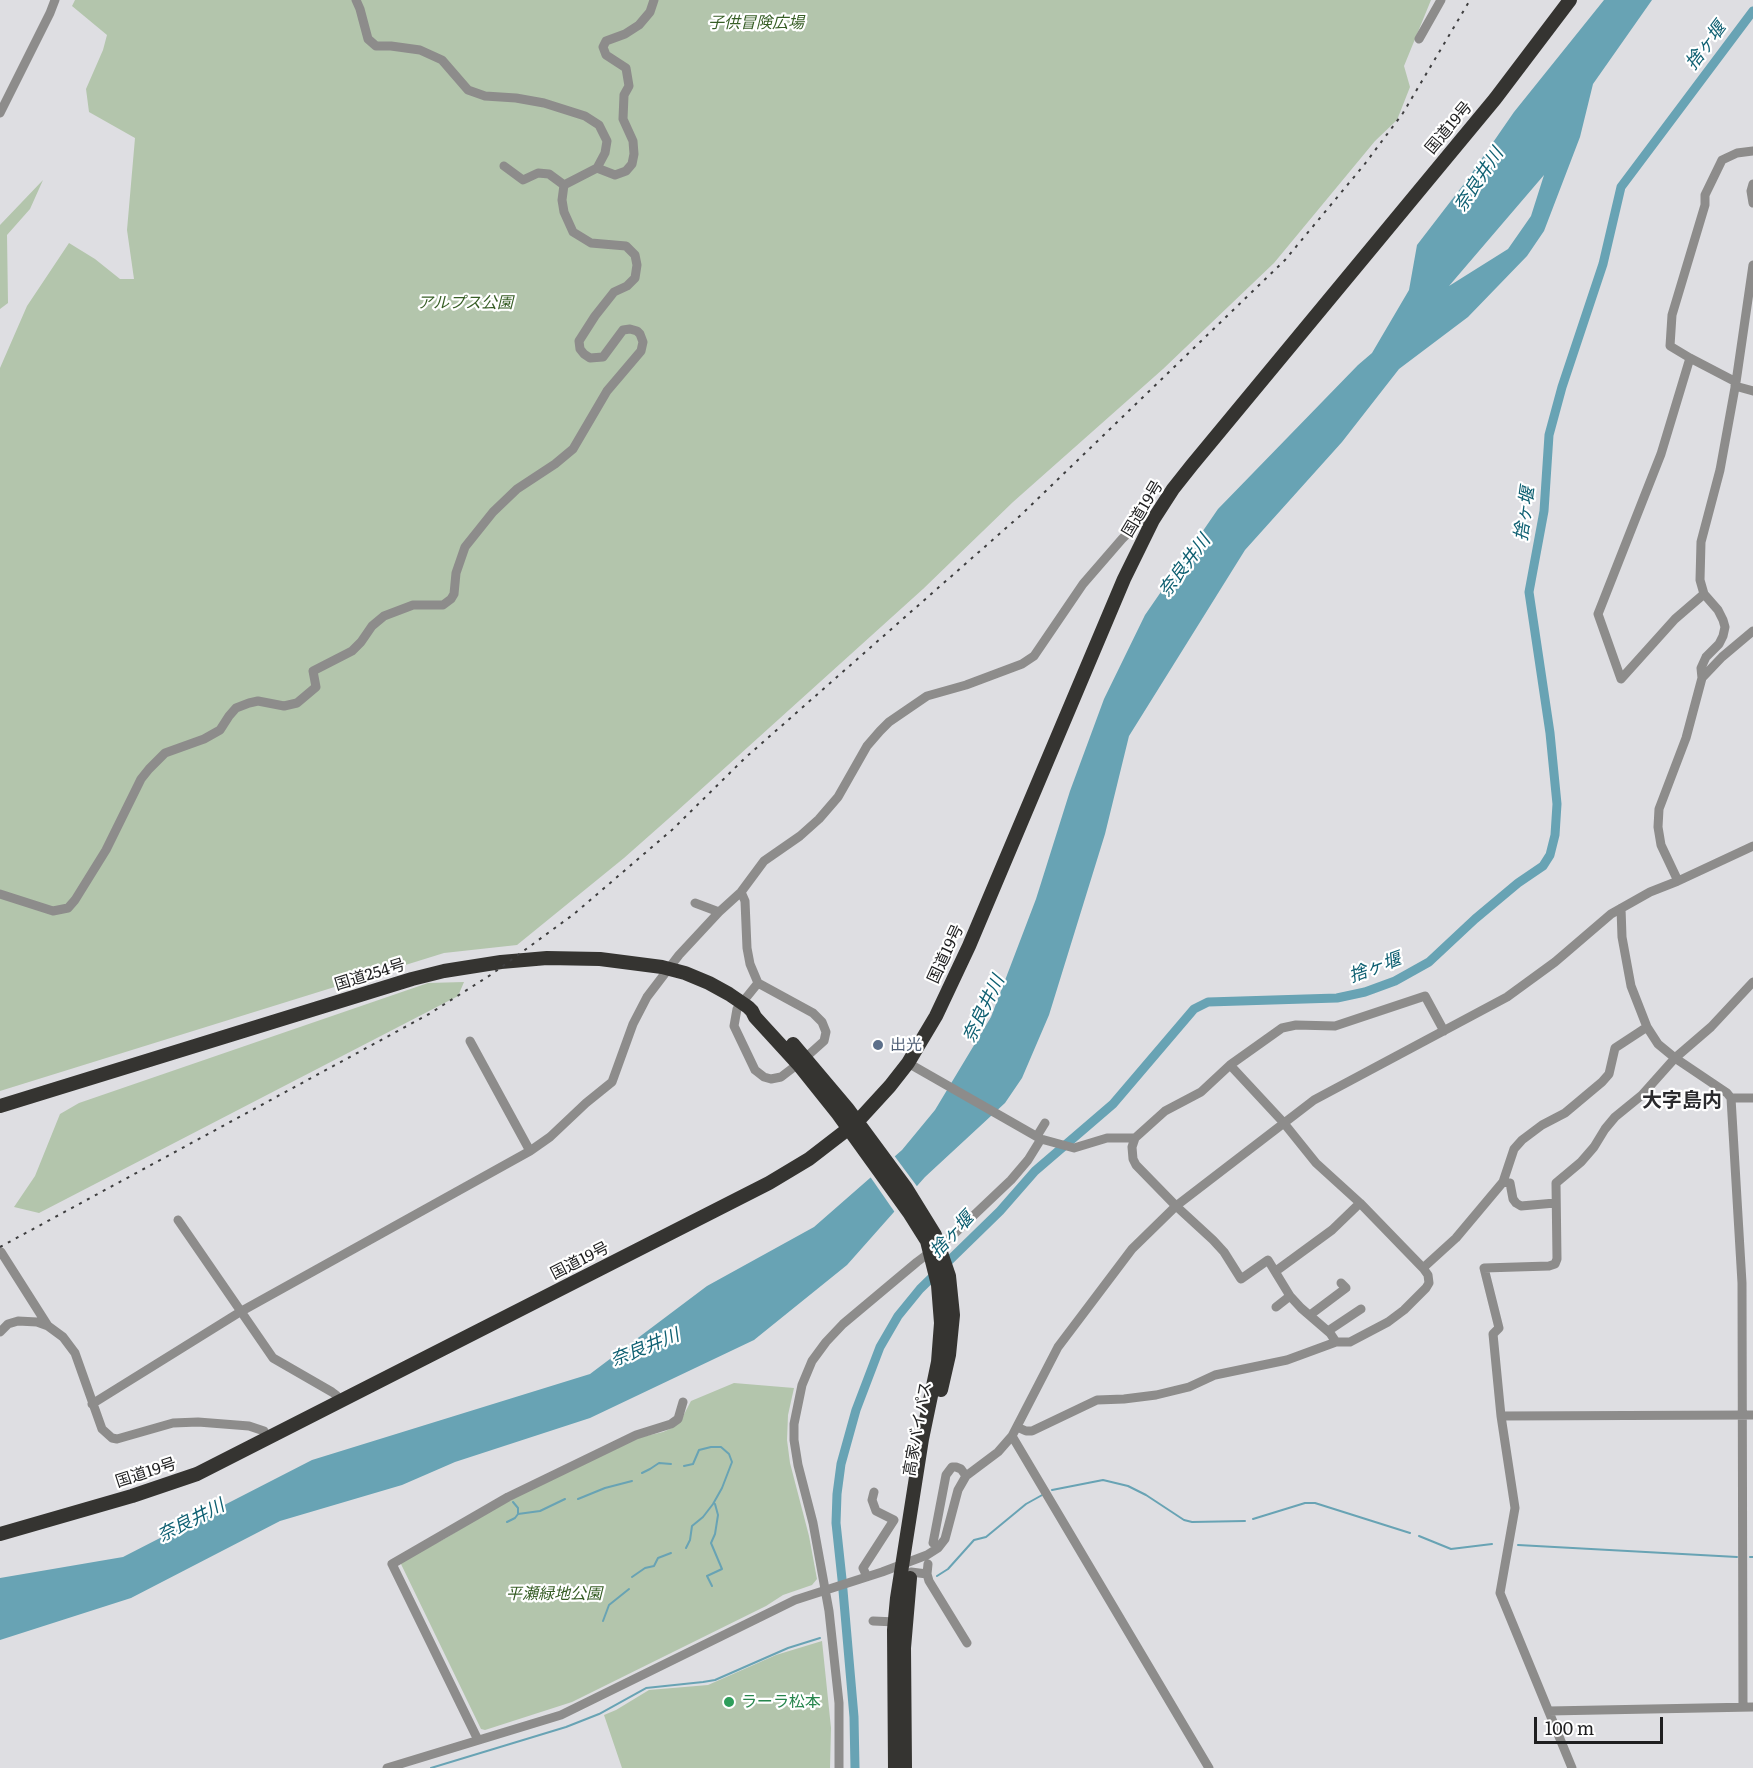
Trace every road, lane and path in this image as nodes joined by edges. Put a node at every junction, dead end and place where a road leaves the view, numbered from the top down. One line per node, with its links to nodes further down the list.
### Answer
1 (55, 0): 7 (street)
2 (356, 0): 10 (street)
3 (654, 0): 10 (street)
4 (1441, 0): 6 (street)
5 (1570, 0): 18 (highway, 国道19号)
6 (1419, 39)
7 (0, 113)
8 (1753, 151): 15 (street)
9 (504, 166): 12 (street)
10 (597, 168): 12 (street)
11 (1753, 184): 13 (street)
12 (564, 185): 25 (street)
13 (1753, 203)
14 (1753, 265): 16 (street)
15 (1690, 358): 16 (street); 19 (street)
16 (1736, 384): 17 (street); 19 (street)
17 (1753, 391)
18 (1153, 520): 24 (street); 36 (highway, 国道19号)
19 (1704, 594): 21 (street)
20 (1753, 631): 21 (street)
21 (1702, 678): 23 (street)
22 (1753, 846): 23 (street)
23 (1678, 880): 27 (street)
24 (741, 892): 28 (street); 30 (street)
25 (0, 894)
26 (695, 903): 28 (street)
27 (1621, 908): 31 (street); 32 (street)
28 (719, 912): 46 (street)
29 (1753, 982): 34 (street)
30 (758, 983): 35 (street); 35 (street)
31 (1647, 1027): 34 (street); 47 (street)
32 (1444, 1031): 37 (street); 41 (street)
33 (471, 1041): 46 (street)
34 (1674, 1058): 38 (street); 49 (street)
35 (802, 1061): 40 (highway, 国道254号); 43 (highway, 国道254号)
36 (908, 1063): 43 (highway, 国道19号); 44 (street)
37 (1230, 1065): 41 (street); 45 (street)
38 (1731, 1098): 39 (street); 58 (street)
39 (1753, 1098)
40 (0, 1106)
41 (1283, 1122): 48 (street); 50 (street)
42 (1045, 1123): 44 (street)
43 (857, 1131): 52 (highway, 高家バイパス); 69 (highway, 国道19号)
44 (1036, 1136): 45 (street); 52 (street)
45 (1135, 1138): 50 (street)
46 (530, 1151): 63 (street)
47 (1503, 1182): 49 (street); 54 (street)
48 (1360, 1203): 54 (street); 55 (street)
49 (1556, 1203): 74 (street)
50 (1176, 1206): 55 (street); 75 (street)
51 (178, 1220): 63 (street)
52 (934, 1248): 56 (highway, 高家バイパス); 86 (street)
53 (1, 1252): 65 (street)
54 (1423, 1268): 68 (street)
55 (1276, 1271): 60 (street)
56 (944, 1280): 83 (highway, 高家バイパス); 88 (highway, 高家バイパス)
57 (1341, 1283): 64 (street)
58 (1742, 1283): 59 (street); 72 (street)
59 (1753, 1283)
60 (1290, 1296): 61 (street); 64 (street)
61 (1276, 1307)
62 (1361, 1309): 66 (street)
63 (240, 1312): 69 (street); 71 (street)
64 (1310, 1315): 66 (street)
65 (48, 1326): 67 (street); 71 (street)
66 (1328, 1331): 68 (street)
67 (0, 1332)
68 (1336, 1342): 75 (street)
69 (340, 1402): 77 (highway, 国道19号)
70 (683, 1402): 92 (street)
71 (92, 1404): 77 (street)
72 (1742, 1415): 73 (street); 74 (street); 90 (street)
73 (1753, 1415)
74 (1501, 1416): 91 (street)
75 (1017, 1426): 76 (street)
76 (1012, 1436): 78 (street); 97 (street)
77 (268, 1439): 80 (highway, 国道19号)
78 (966, 1476): 81 (street); 82 (street)
79 (874, 1492): 85 (street)
80 (0, 1534)
81 (933, 1543)
82 (928, 1559): 84 (street); 85 (street)
83 (911, 1572): 84 (street); 96 (highway, 高家バイパス)
84 (927, 1574): 89 (street)
85 (867, 1577): 86 (street)
86 (830, 1589): 92 (street); 94 (street)
87 (873, 1621): 88 (street)
88 (896, 1622): 95 (highway, 高家バイパス)
89 (967, 1643)
90 (1748, 1707): 91 (street)
91 (1549, 1711): 98 (street)
92 (478, 1740): 93 (street)
93 (387, 1768)
94 (839, 1768)
95 (895, 1768)
96 (905, 1768)
97 (1209, 1768)
98 (1572, 1768)

